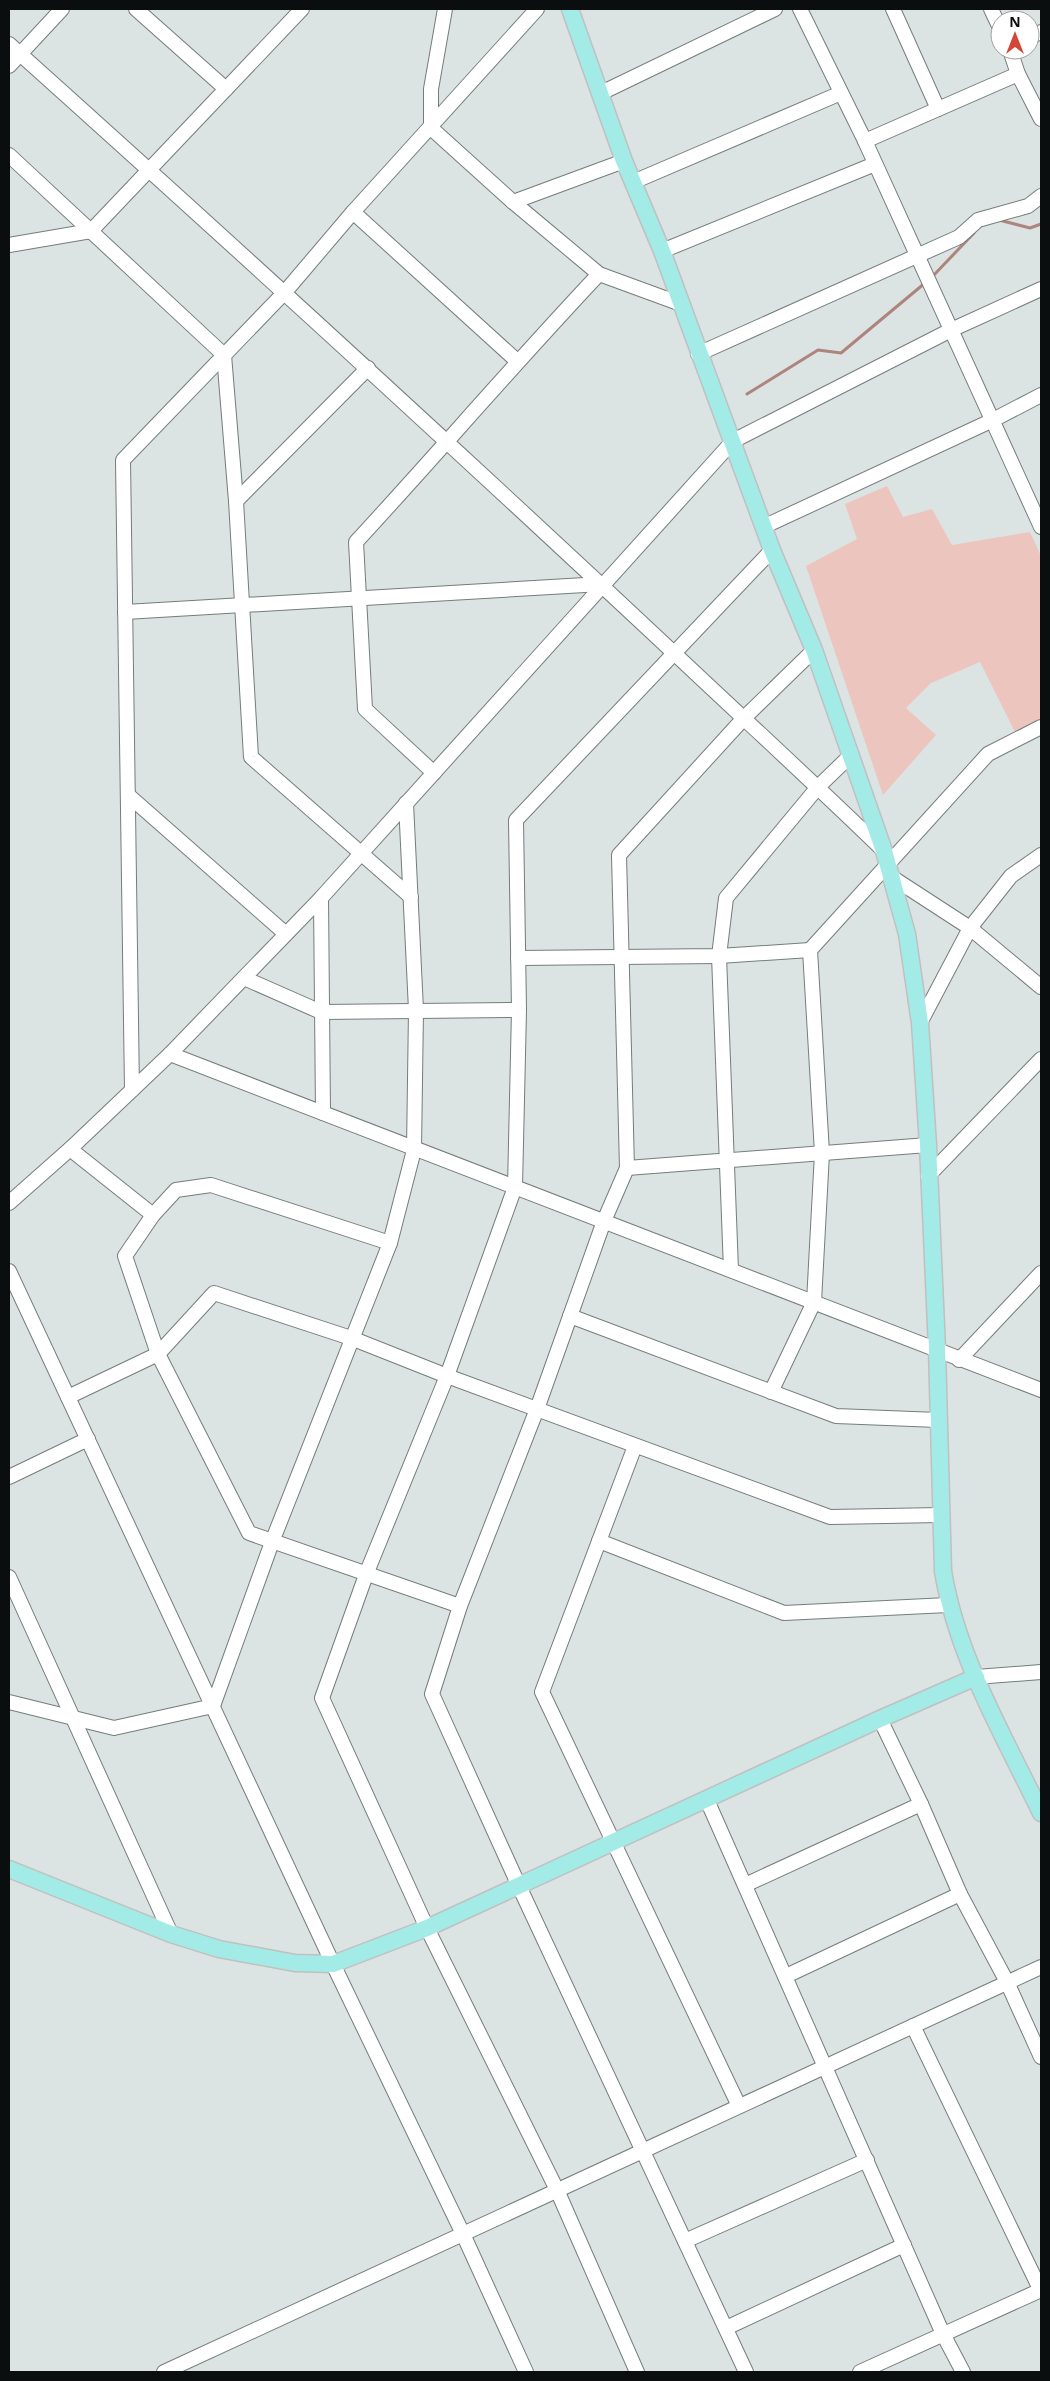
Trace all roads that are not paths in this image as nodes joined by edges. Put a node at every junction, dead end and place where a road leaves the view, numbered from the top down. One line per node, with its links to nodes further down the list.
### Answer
1 (62, 9): 11 (street)
2 (136, 9): 15 (street)
3 (302, 9): 15 (street)
4 (446, 9): 20 (street)
5 (537, 9): 20 (street)
6 (570, 9): 16 (main road)
7 (775, 9): 16 (street)
8 (800, 9): 17 (street)
9 (893, 9): 18 (street)
10 (9, 44): 11 (street)
11 (20, 54): 13 (street); 25 (street)
12 (1013, 60): 14 (street)
13 (9, 66)
14 (1018, 74): 18 (street); 19 (street)
15 (226, 90): 25 (street)
16 (601, 93): 23 (main road)
17 (842, 93): 21 (street); 26 (street)
18 (938, 109): 21 (street)
19 (1041, 119)
20 (431, 128): 28 (street); 29 (street)
21 (865, 141): 24 (street)
22 (9, 155): 30 (street)
23 (624, 161): 26 (main road); 28 (street)
24 (876, 164): 32 (street); 33 (street)
25 (149, 170): 30 (street); 36 (street)
26 (633, 182): 32 (main road)
27 (1041, 196): 33 (street)
28 (513, 202): 34 (street)
29 (353, 212): 36 (street); 41 (street)
30 (91, 231): 31 (street); 40 (street)
31 (9, 245)
32 (662, 251): 37 (main road)
33 (917, 255): 38 (street); 39 (street)
34 (599, 274): 37 (street); 41 (street)
35 (1041, 289): 38 (street)
36 (285, 292): 40 (street); 42 (street)
37 (681, 304): 39 (main road)
38 (951, 330): 44 (street); 45 (street)
39 (698, 354): 45 (main road)
40 (224, 355): 47 (street); 55 (street)
41 (517, 361): 46 (street)
42 (368, 368): 46 (street); 47 (street)
43 (1041, 395): 44 (street)
44 (993, 420): 48 (street); 49 (street)
45 (733, 441): 49 (main road); 52 (street)
46 (448, 442): 52 (street); 53 (street)
47 (236, 501): 54 (street)
48 (1037, 507): 50 (street)
49 (763, 527): 51 (main road)
50 (1041, 527)
51 (772, 550): 56 (main road); 57 (street)
52 (602, 584): 53 (street); 57 (street); 61 (street)
53 (359, 599): 54 (street); 61 (street)
54 (242, 605): 55 (street); 65 (street)
55 (125, 612): 63 (street)
56 (814, 650): 58 (street); 60 (main road)
57 (673, 652): 58 (street); 74 (street)
58 (744, 718): 62 (street); 75 (street)
59 (1041, 727): 67 (street)
60 (851, 755): 62 (street); 67 (main road)
61 (434, 773): 64 (street)
62 (818, 787): 67 (street); 73 (street)
63 (128, 795): 71 (street); 84 (street)
64 (406, 803): 65 (street); 68 (street)
65 (361, 854): 68 (street); 69 (street)
66 (1041, 855): 70 (street)
67 (887, 863): 70 (street); 72 (street); 81 (main road)
68 (410, 897): 78 (street)
69 (321, 898): 71 (street); 80 (street)
70 (970, 928): 77 (street); 81 (street)
71 (286, 934): 76 (street)
72 (810, 950): 73 (street); 89 (street)
73 (719, 956): 75 (street); 90 (street)
74 (518, 958): 75 (street); 79 (street)
75 (622, 958): 91 (street)
76 (244, 978): 80 (street); 82 (street)
77 (1041, 987)
78 (416, 1010): 79 (street); 80 (street); 88 (street)
79 (519, 1010): 93 (street)
80 (321, 1012): 85 (street)
81 (920, 1023): 86 (main road)
82 (170, 1054): 84 (street); 85 (street)
83 (1041, 1059): 92 (street)
84 (132, 1090): 87 (street)
85 (323, 1113): 88 (street)
86 (928, 1145): 89 (street); 92 (main road)
87 (70, 1149): 94 (street); 95 (street)
88 (414, 1150): 93 (street); 97 (street)
89 (822, 1153): 90 (street); 101 (street)
90 (728, 1162): 91 (street); 98 (street)
91 (627, 1168): 96 (street)
92 (928, 1176): 104 (main road)
93 (515, 1187): 96 (street); 107 (street)
94 (9, 1203)
95 (153, 1215): 97 (street); 105 (street)
96 (604, 1221): 98 (street); 102 (street)
97 (390, 1243): 103 (street)
98 (731, 1270): 101 (street)
99 (9, 1271): 110 (street)
100 (1041, 1273): 106 (street)
101 (814, 1302): 104 (street); 109 (street)
102 (570, 1316): 109 (street); 111 (street)
103 (352, 1338): 105 (street); 107 (street); 118 (street)
104 (937, 1349): 106 (street); 112 (main road)
105 (158, 1354): 110 (street); 118 (street)
106 (959, 1360): 108 (street)
107 (447, 1376): 111 (street); 119 (street)
108 (1041, 1390)
109 (771, 1392): 112 (street)
110 (68, 1397): 113 (street)
111 (536, 1409): 114 (street); 122 (street)
112 (938, 1420): 116 (main road)
113 (88, 1440): 115 (street); 126 (street)
114 (635, 1446): 116 (street); 117 (street)
115 (9, 1477)
116 (941, 1515): 121 (main road)
117 (599, 1541): 121 (street); 132 (street)
118 (272, 1542): 119 (street); 126 (street)
119 (367, 1572): 122 (street); 137 (street)
120 (9, 1577): 127 (street)
121 (948, 1604): 124 (main road)
122 (460, 1606): 135 (street)
123 (1041, 1672): 124 (street)
124 (976, 1677): 128 (main road); 131 (main road)
125 (9, 1702): 127 (street)
126 (213, 1706): 127 (street); 139 (street)
127 (72, 1717): 138 (street)
128 (880, 1719): 129 (main road); 130 (street)
129 (707, 1800): 132 (main road); 134 (street)
130 (921, 1804): 134 (street); 136 (street)
131 (1041, 1813)
132 (613, 1842): 135 (main road); 146 (street)
133 (9, 1869): 138 (main road)
134 (745, 1885): 141 (street)
135 (519, 1886): 137 (main road); 147 (street)
136 (960, 1894): 141 (street); 142 (street)
137 (427, 1928): 139 (main road); 149 (street)
138 (171, 1934): 139 (main road)
139 (333, 1964): 150 (street)
140 (1041, 1967): 142 (street)
141 (786, 1976): 145 (street)
142 (1007, 1982): 143 (street); 144 (street)
143 (913, 2026): 145 (street); 153 (street)
144 (1041, 2058)
145 (826, 2066): 146 (street); 148 (street)
146 (739, 2106): 147 (street)
147 (643, 2150): 149 (street); 151 (street)
148 (867, 2160): 151 (street); 152 (street)
149 (557, 2190): 150 (street); 159 (street)
150 (463, 2234): 156 (street); 158 (street)
151 (685, 2241): 154 (street)
152 (904, 2245): 154 (street); 155 (street)
153 (1041, 2290): 155 (street)
154 (726, 2328): 160 (street)
155 (943, 2334): 161 (street); 162 (street)
156 (186, 2368): 157 (street)
157 (164, 2372)
158 (526, 2372)
159 (637, 2372)
160 (746, 2372)
161 (860, 2372)
162 (963, 2372)

